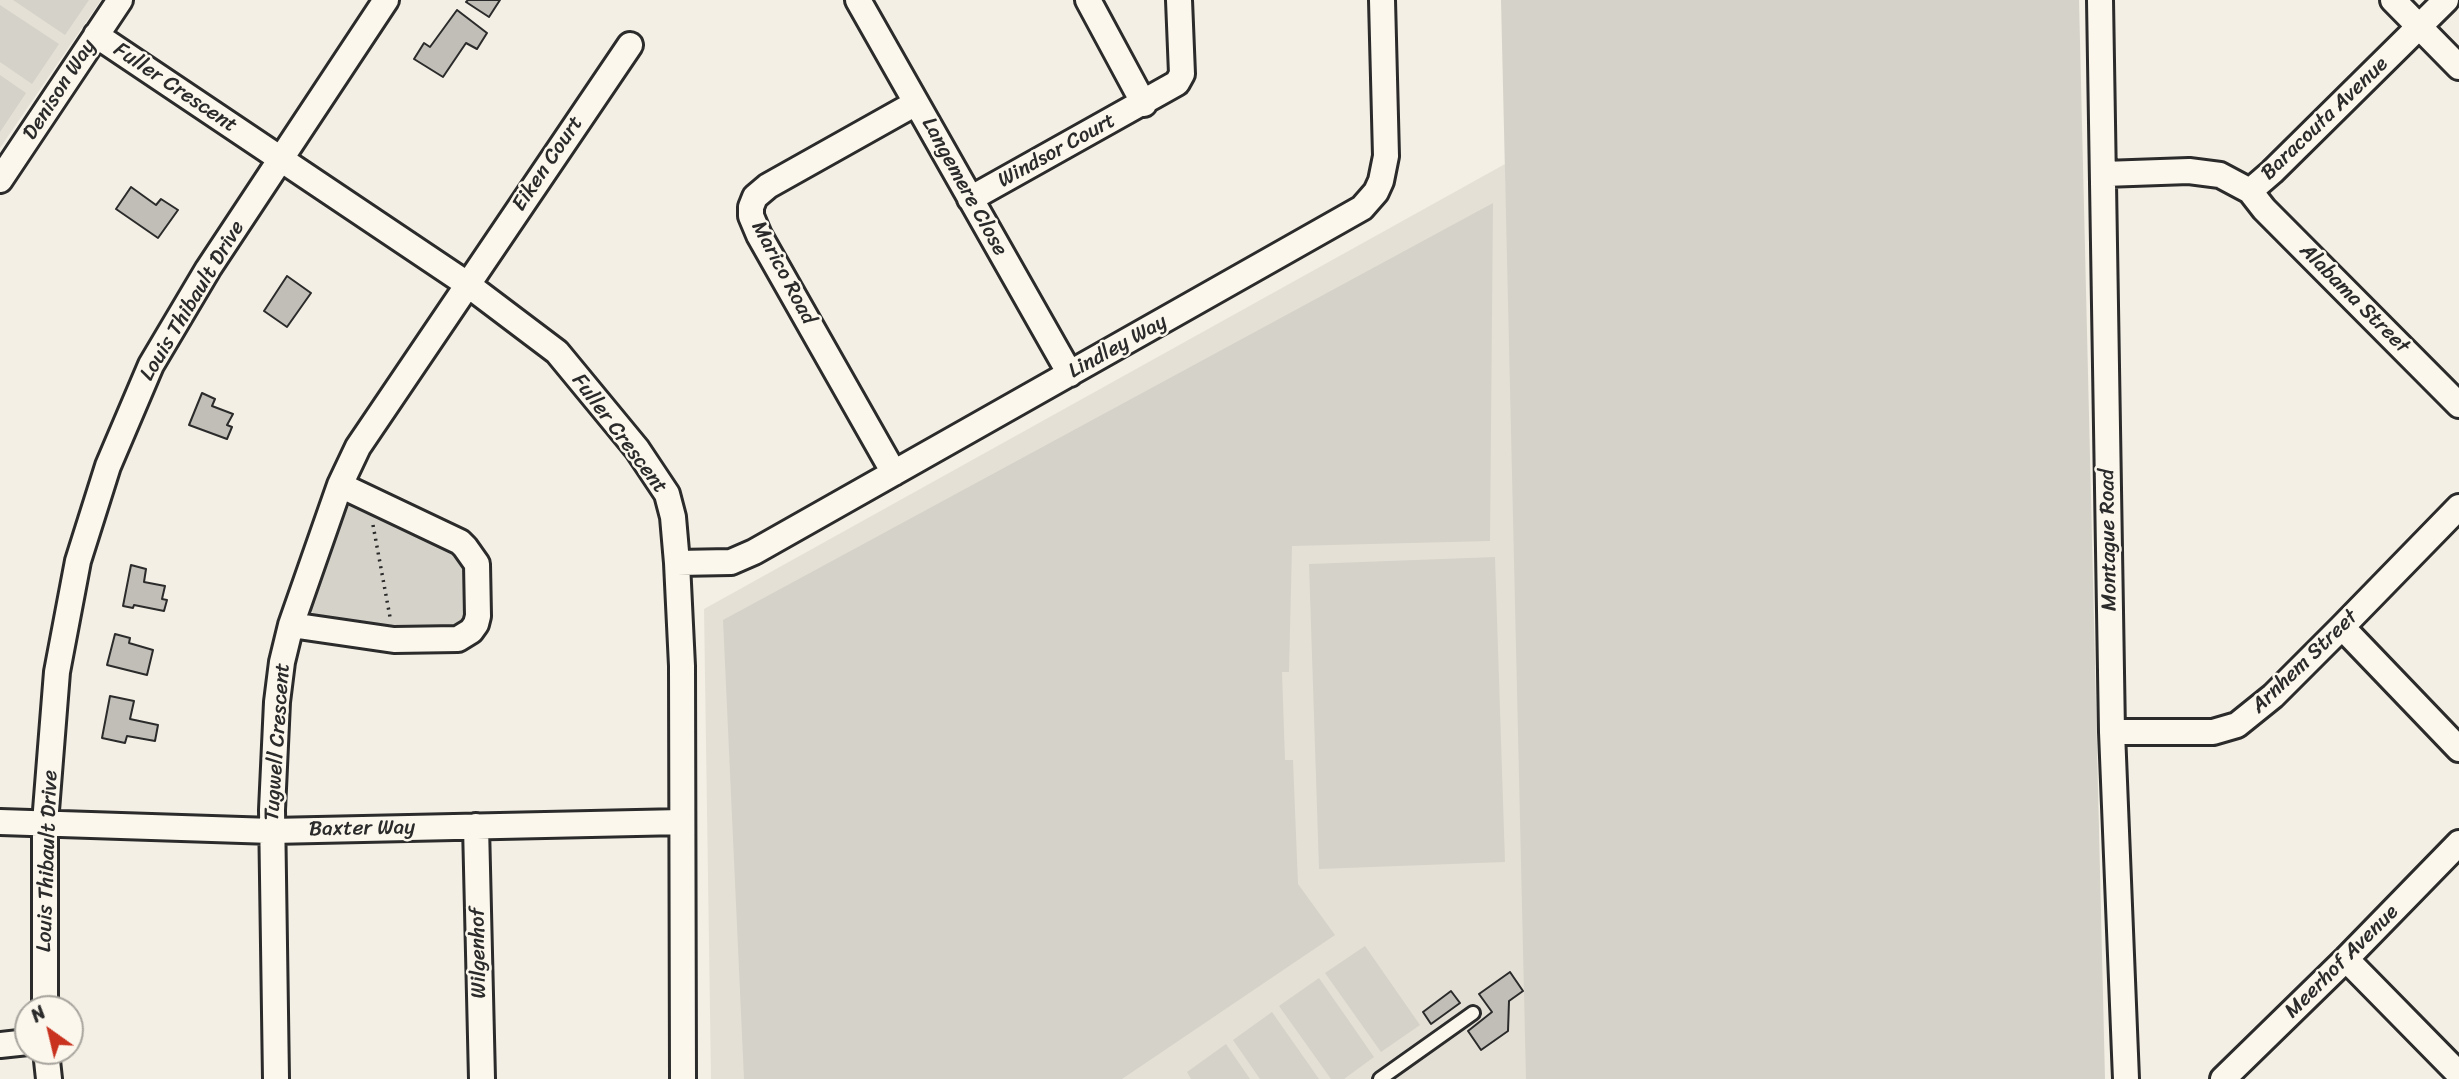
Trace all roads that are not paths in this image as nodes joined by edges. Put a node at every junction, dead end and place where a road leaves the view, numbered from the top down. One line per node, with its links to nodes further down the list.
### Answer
1 (120, 0): 11 (street, Denison Way)
2 (386, 0): 16 (street, Louis Thibault Drive)
3 (858, 0): 14 (street, Langemere Close)
4 (1088, 0): 15 (street)
5 (1178, 0): 15 (street, Windsor Court)
6 (1382, 0): 22 (street, Lindley Way)
7 (2100, 0): 17 (street, Montague Road)
8 (2393, 0): 10 (street)
9 (2446, 0): 10 (street, Baracouta Avenue)
10 (2419, 27): 13 (street); 19 (street, Baracouta Avenue)
11 (96, 35): 16 (street, Fuller Crescent); 18 (street, Denison Way)
12 (630, 45): 21 (street, Eiken Court)
13 (2459, 67)
14 (916, 103): 20 (street, Langemere Close); 24 (street, Marico Road)
15 (1144, 104): 20 (street, Windsor Court)
16 (280, 159): 21 (street, Fuller Crescent); 34 (street, Louis Thibault Drive)
17 (2104, 174): 19 (street, Baracouta Avenue); 30 (street, Montague Road)
18 (0, 180)
19 (2250, 191): 23 (street, Alabama Street)
20 (970, 199): 22 (street, Langemere Close)
21 (467, 284): 25 (street, Tugwell Crescent); 27 (street, Fuller Crescent)
22 (1070, 374): 24 (street, Lindley Way)
23 (2459, 405)
24 (894, 473): 27 (street, Lindley Way)
25 (340, 485): 28 (street, Tugwell Crescent); 28 (street)
26 (2459, 507): 29 (street, Arnhem Street)
27 (677, 563): 33 (street, Fuller Crescent)
28 (291, 625): 36 (street, Tugwell Crescent)
29 (2342, 627): 30 (street, Arnhem Street); 31 (street)
30 (2112, 732): 46 (street, Montague Road)
31 (2459, 749)
32 (0, 822): 34 (street, Baxter Way)
33 (682, 822): 35 (street, Baxter Way); 44 (street, Fuller Crescent)
34 (45, 823): 36 (street, Baxter Way); 39 (street, Louis Thibault Drive)
35 (477, 826): 36 (street, Baxter Way); 43 (street, Wilgenhof)
36 (272, 831): 42 (street, Tugwell Crescent)
37 (2459, 843): 38 (street, Meerhof Avenue)
38 (2346, 959): 41 (street); 47 (street, Meerhof Avenue)
39 (45, 995)
40 (1472, 1013): 45 (lane)
41 (2459, 1074)
42 (276, 1079)
43 (482, 1079)
44 (683, 1079)
45 (1380, 1079)
46 (2126, 1079)
47 (2223, 1079)

